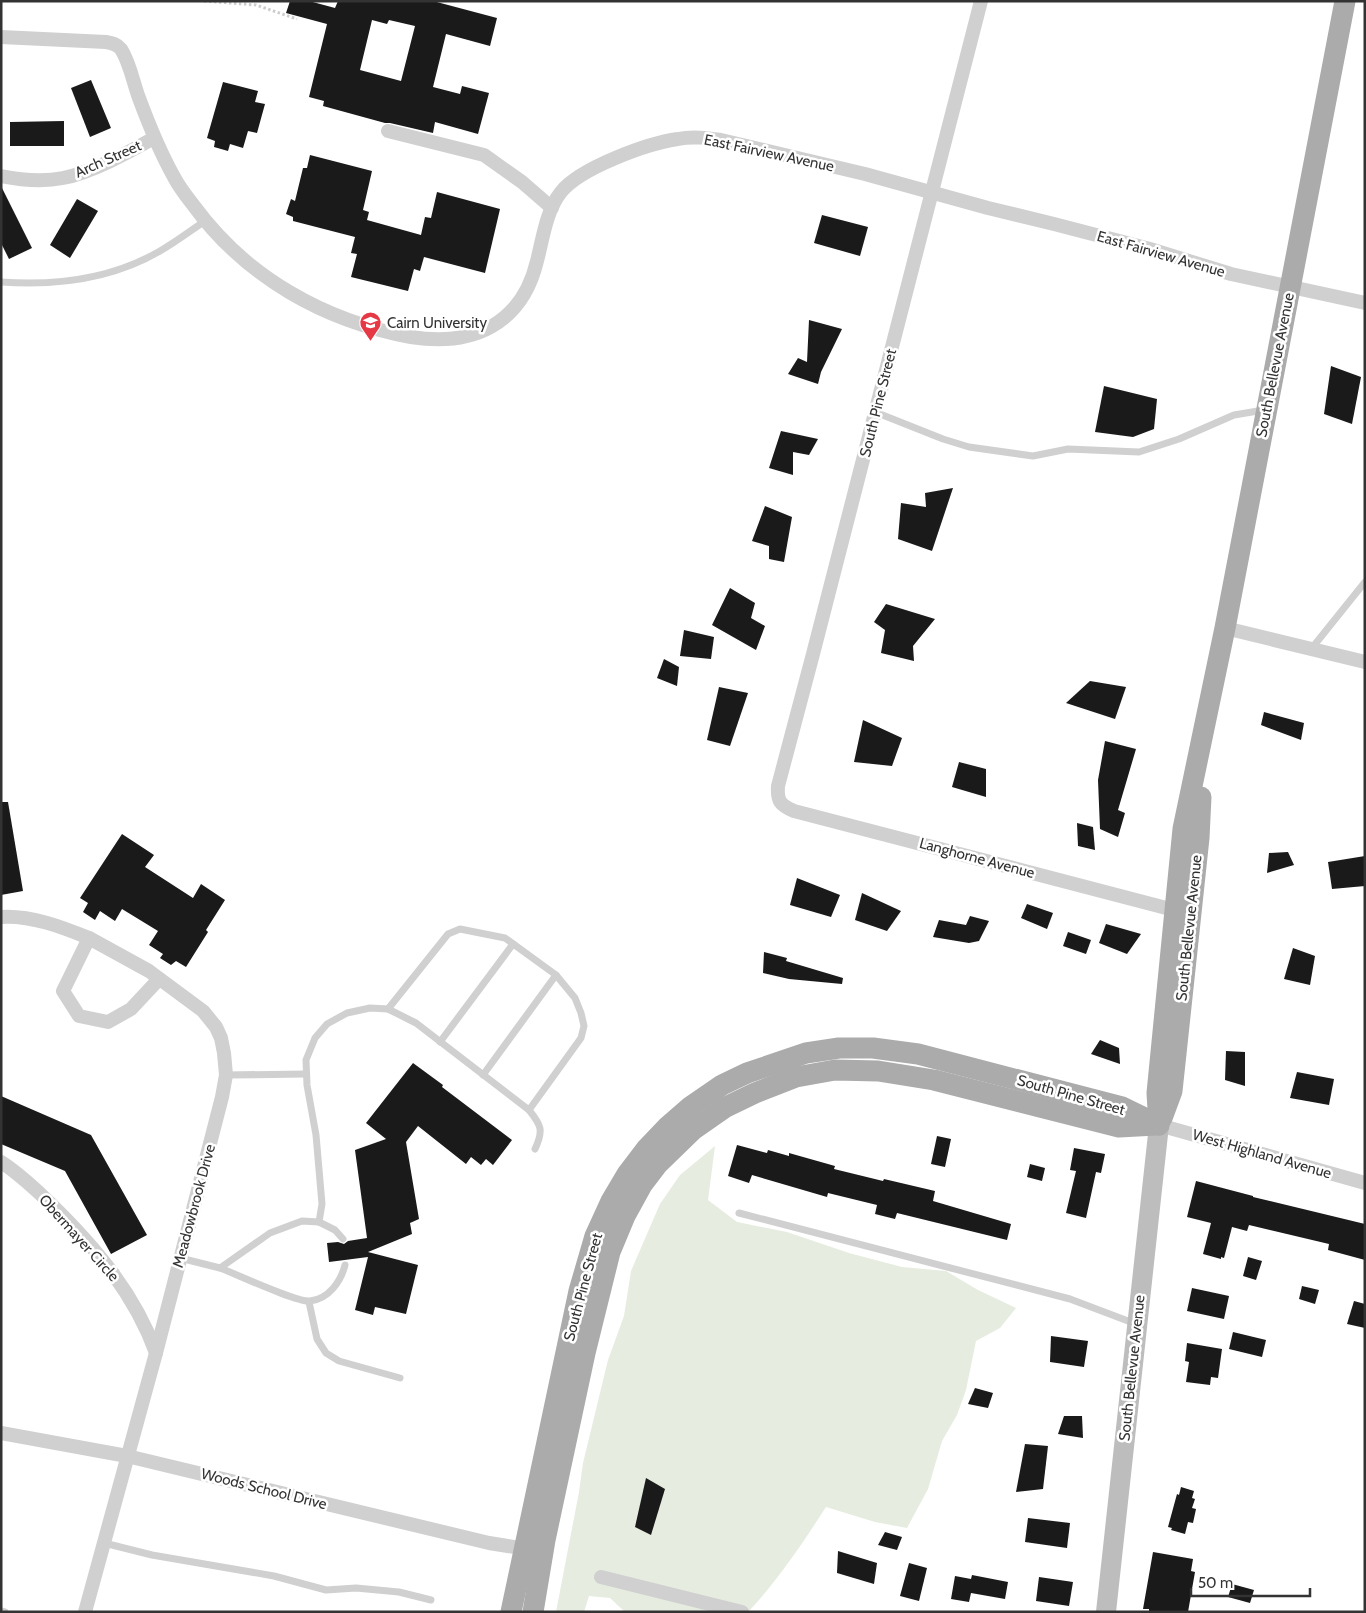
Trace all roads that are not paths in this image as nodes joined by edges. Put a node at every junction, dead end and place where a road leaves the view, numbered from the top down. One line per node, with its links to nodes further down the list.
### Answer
1 (981, 1): 7 (street, South Pine Street)
2 (1345, 1): 11 (main road, South Bellevue Avenue)
3 (1, 37): 5 (street, East Fairview Avenue)
4 (388, 132): 8 (street)
5 (154, 138): 6 (street, Arch Street); 9 (street, East Fairview Avenue)
6 (1, 176)
7 (932, 192): 8 (street, East Fairview Avenue); 11 (street, East Fairview Avenue); 14 (street, South Pine Street)
8 (552, 208): 9 (street, East Fairview Avenue)
9 (205, 221): 10 (lane)
10 (1, 282)
11 (1290, 287): 12 (street, East Fairview Avenue); 13 (main road, South Bellevue Avenue)
12 (1365, 304)
13 (1267, 410): 14 (lane); 16 (main road, South Bellevue Avenue)
14 (875, 412): 20 (street, South Pine Street)
15 (1365, 582): 17 (lane)
16 (1225, 628): 17 (street); 19 (main road, South Bellevue Avenue)
17 (1312, 648): 18 (street)
18 (1365, 662)
19 (1205, 728): 21 (main road, South Bellevue Avenue); 33 (main road, South Bellevue Avenue)
20 (781, 804): 21 (street, Langhorne Avenue)
21 (1174, 910): 33 (main road, South Bellevue Avenue)
22 (1, 917): 23 (street, Meadowbrook Drive)
23 (88, 938): 26 (street, Meadowbrook Drive); 26 (street)
24 (513, 944): 25 (lane); 27 (lane); 28 (lane)
25 (556, 975): 31 (lane); 32 (lane)
26 (159, 980): 30 (street, Meadowbrook Drive)
27 (388, 1009): 28 (lane); 29 (lane)
28 (440, 1042): 31 (lane)
29 (306, 1074): 30 (lane); 38 (lane)
30 (226, 1075): 40 (street, Meadowbrook Drive)
31 (483, 1075): 32 (lane)
32 (529, 1110): 34 (lane)
33 (1159, 1125): 36 (street, West Highland Avenue); 44 (street, South Bellevue Avenue); 50 (main road, South Pine Street)
34 (535, 1149)
35 (1, 1162): 45 (street, Obermayer Circle)
36 (1365, 1183)
37 (739, 1213): 44 (lane)
38 (319, 1222): 39 (lane); 42 (lane)
39 (343, 1239)
40 (180, 1258): 42 (lane); 45 (street, Meadowbrook Drive)
41 (345, 1265): 43 (lane)
42 (220, 1268): 43 (lane)
43 (309, 1302): 46 (lane)
44 (1136, 1324): 57 (street, South Bellevue Avenue)
45 (156, 1353): 48 (street, Meadowbrook Drive)
46 (400, 1378)
47 (1, 1433): 48 (street, Woods School Drive)
48 (127, 1456): 49 (street, Meadowbrook Drive); 50 (street, Woods School Drive)
49 (104, 1543): 52 (lane); 53 (street, Meadowbrook Drive)
50 (534, 1550): 54 (main road, South Pine Street); 55 (main road, South Pine Street)
51 (601, 1578): 56 (street)
52 (430, 1600)
53 (85, 1612)
54 (511, 1612)
55 (533, 1612)
56 (742, 1612)
57 (1106, 1612)

